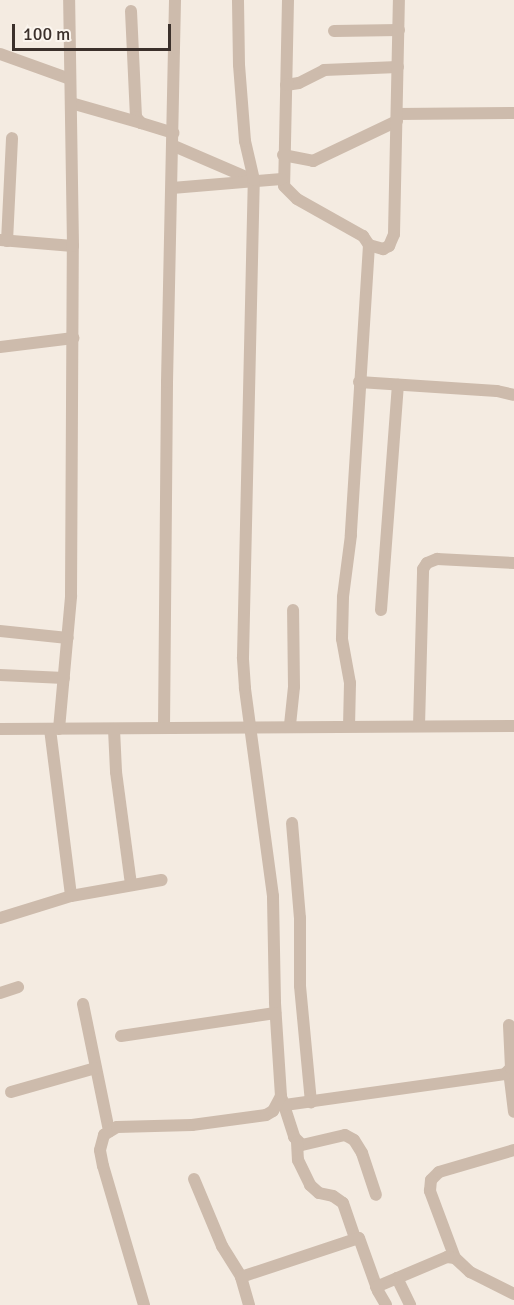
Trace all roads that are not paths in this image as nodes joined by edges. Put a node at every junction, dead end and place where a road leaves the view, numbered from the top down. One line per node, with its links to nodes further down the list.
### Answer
1 (69, 0): 11 (street)
2 (175, 0): 18 (street)
3 (238, 0): 21 (street)
4 (288, 0): 12 (street)
5 (399, 0): 7 (street)
6 (131, 11): 16 (street)
7 (399, 30): 8 (street); 10 (street)
8 (334, 31)
9 (0, 54): 11 (street)
10 (398, 67): 12 (street); 15 (street)
11 (70, 79): 13 (street)
12 (286, 85): 19 (street)
13 (70, 103): 16 (street); 25 (street)
14 (514, 114): 15 (street)
15 (397, 118): 19 (street); 24 (street)
16 (141, 123): 18 (street)
17 (12, 138): 23 (street)
18 (174, 140): 21 (street); 22 (street)
19 (283, 155): 20 (street)
20 (282, 179): 21 (street); 24 (street)
21 (254, 180): 22 (street); 38 (street)
22 (172, 188): 43 (street)
23 (3, 241): 25 (street)
24 (369, 245): 28 (street)
25 (73, 246): 26 (street)
26 (73, 338): 27 (street); 35 (street)
27 (0, 346)
28 (359, 382): 29 (street); 40 (street)
29 (398, 385): 30 (street); 33 (street)
30 (514, 395)
31 (514, 563): 41 (street)
32 (293, 610): 39 (street)
33 (381, 610)
34 (0, 631): 35 (street)
35 (68, 638): 37 (street)
36 (0, 675): 37 (street)
37 (64, 678): 45 (street)
38 (251, 725): 39 (street); 43 (street); 55 (street)
39 (290, 725): 40 (street)
40 (349, 726): 41 (street)
41 (419, 726): 42 (street)
42 (514, 726)
43 (164, 728): 46 (street)
44 (0, 729): 45 (street)
45 (54, 729): 46 (street); 50 (street)
46 (114, 729): 49 (street)
47 (292, 823): 62 (street)
48 (162, 880): 49 (street)
49 (131, 885): 50 (street)
50 (71, 896): 51 (street)
51 (0, 918)
52 (18, 987): 53 (street)
53 (0, 993)
54 (83, 1004): 58 (street)
55 (275, 1013): 57 (street); 61 (street)
56 (508, 1025): 59 (street)
57 (121, 1036)
58 (96, 1068): 60 (street); 64 (street)
59 (509, 1071): 62 (street); 63 (street)
60 (11, 1092)
61 (283, 1100): 62 (street); 64 (street); 65 (street)
62 (311, 1102)
63 (514, 1112)
64 (109, 1131): 75 (street)
65 (297, 1142): 68 (street); 69 (street)
66 (514, 1150): 70 (street)
67 (194, 1179): 71 (street)
68 (376, 1196)
69 (355, 1238): 71 (street); 73 (street)
70 (455, 1258): 72 (street); 74 (street)
71 (241, 1277): 76 (street)
72 (397, 1278): 73 (street); 78 (street)
73 (376, 1287): 77 (street)
74 (514, 1294)
75 (144, 1305)
76 (249, 1305)
77 (386, 1305)
78 (410, 1305)

